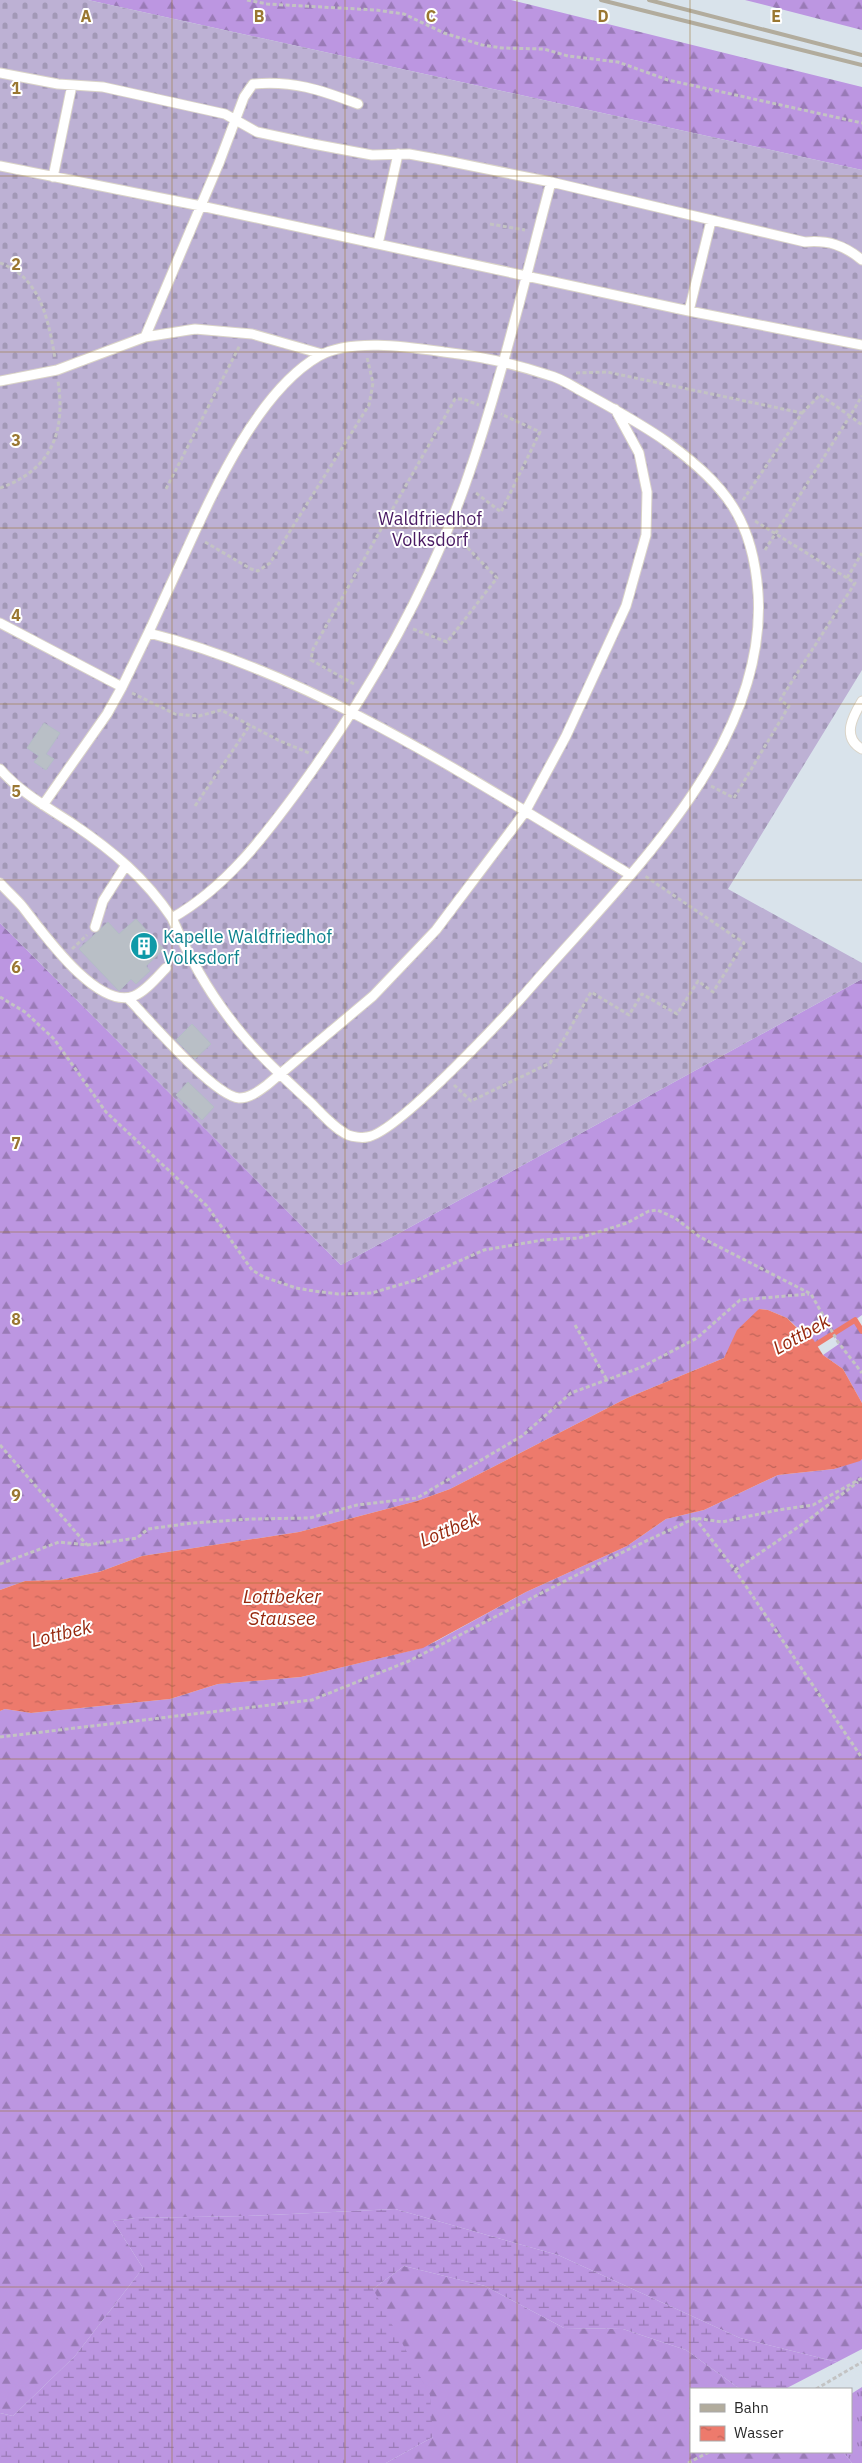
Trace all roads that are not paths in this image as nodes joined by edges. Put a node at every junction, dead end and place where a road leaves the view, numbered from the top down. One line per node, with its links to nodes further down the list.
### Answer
1 (0, 73): 2 (lane)
2 (72, 85): 4 (lane); 7 (lane)
3 (358, 104): 4 (lane)
4 (234, 120): 5 (lane); 9 (lane)
5 (398, 154): 8 (lane); 11 (lane)
6 (0, 166): 7 (lane)
7 (53, 177): 9 (lane)
8 (552, 182): 10 (lane); 13 (lane)
9 (201, 206): 11 (lane); 15 (lane)
10 (711, 221): 12 (lane); 14 (lane)
11 (378, 244): 13 (lane)
12 (862, 260)
13 (525, 276): 14 (lane); 18 (lane)
14 (689, 311): 16 (lane)
15 (145, 337): 17 (lane); 19 (lane)
16 (862, 345)
17 (322, 354): 18 (lane); 22 (lane)
18 (502, 364): 20 (lane); 25 (lane)
19 (0, 381)
20 (615, 409): 29 (lane); 31 (lane)
21 (0, 623): 23 (lane)
22 (149, 633): 23 (lane); 25 (lane)
23 (122, 687): 28 (lane)
24 (862, 701): 26 (lane)
25 (351, 713): 29 (lane); 33 (lane)
26 (862, 749)
27 (0, 769): 28 (lane)
28 (43, 805): 30 (lane)
29 (525, 812): 31 (lane); 37 (lane)
30 (126, 864): 33 (lane); 34 (lane)
31 (632, 871): 37 (lane)
32 (0, 883): 36 (lane)
33 (172, 918): 37 (lane)
34 (95, 927)
35 (166, 968): 36 (lane)
36 (128, 998): 37 (lane)
37 (280, 1074)

